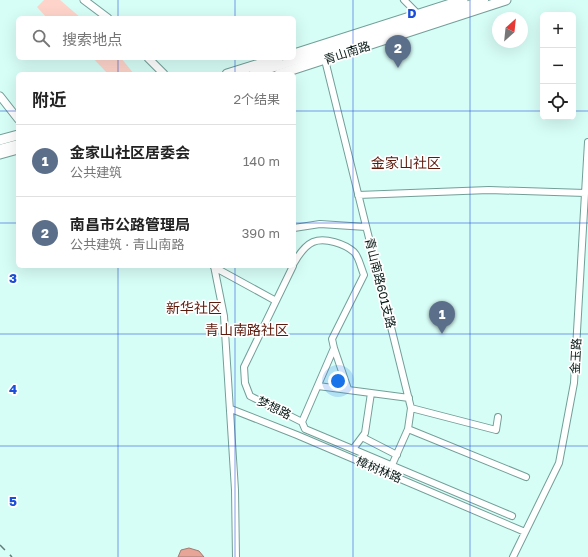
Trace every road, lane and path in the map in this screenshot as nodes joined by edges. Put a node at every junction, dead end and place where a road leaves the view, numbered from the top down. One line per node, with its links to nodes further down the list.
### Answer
1 (84, 0): 8 (street)
2 (404, 0): 7 (street)
3 (463, 0): 7 (main road, 青山南路)
4 (484, 0): 15 (main road)
5 (491, 0): 16 (main road)
6 (506, 0): 12 (main road, 青山南路)
7 (420, 15): 9 (main road, 青山南路)
8 (105, 16)
9 (296, 53)
10 (150, 60): 13 (street)
11 (272, 60): 14 (main road)
12 (325, 60): 17 (main road, 青山南路); 31 (street, 青山南路601支路)
13 (162, 72)
14 (234, 72)
15 (259, 72)
16 (270, 72)
17 (286, 72)
18 (0, 96): 19 (street)
19 (16, 116)
20 (16, 136): 21 (main road)
21 (0, 140)
22 (16, 140): 24 (main road)
23 (588, 142): 29 (street, 金玉路)
24 (0, 144)
25 (16, 145): 26 (main road)
26 (0, 149)
27 (16, 150): 28 (main road)
28 (0, 154)
29 (587, 163): 30 (street, 金玉路)
30 (585, 193): 31 (street); 56 (street, 金玉路)
31 (358, 195): 32 (street, 青山南路601支路)
32 (366, 227): 33 (street); 43 (street, 青山南路601支路)
33 (296, 228)
34 (296, 260): 39 (street, 梦想路)
35 (214, 268): 45 (street)
36 (216, 268): 38 (street)
37 (292, 268): 38 (street, 梦想路)
38 (276, 301): 47 (street, 梦想路)
39 (334, 348): 40 (street, 梦想路); 41 (street)
40 (318, 386): 41 (street); 47 (street, 梦想路)
41 (348, 389): 42 (street)
42 (371, 393): 43 (street); 50 (street)
43 (409, 398): 44 (street, 青山南路601支路)
44 (411, 408): 46 (street); 48 (street, 青山南路601支路)
45 (231, 409): 49 (street, 樟树林路); 57 (street)
46 (498, 417)
47 (302, 422): 49 (street); 51 (street)
48 (408, 429): 52 (street, 青山南路601支路); 54 (street)
49 (296, 435): 56 (street, 樟树林路)
50 (362, 437): 51 (street); 52 (street)
51 (353, 449): 53 (street)
52 (397, 455): 53 (street, 青山南路601支路)
53 (392, 465): 55 (street)
54 (526, 477)
55 (512, 516)
56 (526, 532): 58 (street, 金玉路)
57 (236, 557)
58 (513, 557)

